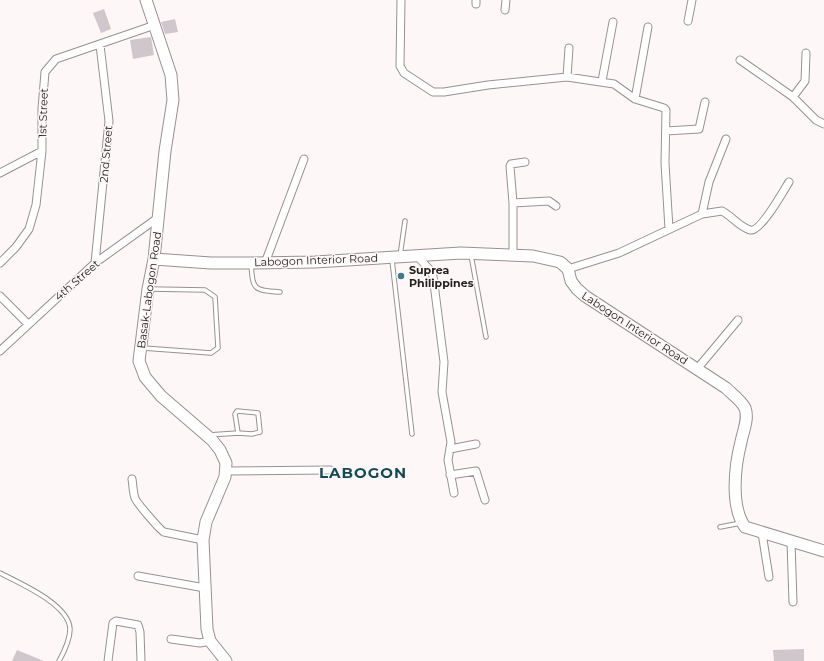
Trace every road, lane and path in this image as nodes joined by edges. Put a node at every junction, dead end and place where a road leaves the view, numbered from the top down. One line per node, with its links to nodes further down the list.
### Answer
1 (146, 0): 8 (street, Basak-Labogon Road)
2 (401, 0): 14 (street)
3 (506, 0): 5 (street)
4 (692, 0): 6 (street)
5 (505, 10)
6 (688, 21)
7 (613, 22): 15 (street)
8 (155, 25): 10 (street, 1st Street); 30 (street, Basak-Labogon Road)
9 (648, 27): 17 (street)
10 (100, 45): 22 (street, 1st Street); 39 (street, 2nd Street)
11 (569, 48): 14 (street)
12 (806, 53): 16 (street)
13 (740, 60): 16 (street)
14 (567, 77): 15 (street)
15 (602, 81): 17 (street)
16 (793, 97): 19 (street)
17 (636, 99): 20 (street)
18 (705, 102): 20 (street)
19 (824, 124)
20 (666, 131): 32 (street)
21 (726, 139): 29 (street)
22 (42, 151): 25 (street); 38 (street, 1st Street)
23 (304, 159): 41 (street)
24 (525, 162): 27 (street)
25 (0, 173)
26 (789, 182): 29 (street)
27 (513, 203): 28 (street); 35 (street)
28 (556, 206)
29 (702, 214): 32 (street)
30 (159, 217): 37 (street, Basak-Labogon Road); 39 (street, 4th Street)
31 (405, 222): 36 (lane)
32 (669, 229): 42 (street)
33 (471, 253): 34 (street, Labogon Interior Road); 35 (street, Labogon Interior Road); 48 (lane)
34 (416, 254): 36 (street, Labogon Interior Road); 56 (street)
35 (513, 254): 42 (street, Labogon Interior Road)
36 (396, 256): 41 (street, Labogon Interior Road); 53 (lane)
37 (154, 259): 40 (street, Labogon Interior Road); 43 (street, Basak-Labogon Road)
38 (0, 263)
39 (95, 263): 47 (street, 4th Street)
40 (251, 263): 41 (street, Labogon Interior Road); 44 (lane)
41 (265, 263)
42 (568, 269): 51 (street, Labogon Interior Road)
43 (148, 289): 49 (street, Basak-Labogon Road); 49 (lane)
44 (280, 292)
45 (0, 296): 47 (street)
46 (738, 320): 51 (street)
47 (28, 324): 50 (street, 4th Street)
48 (486, 336)
49 (140, 348): 54 (street, Basak-Labogon Road)
50 (0, 351)
51 (697, 369): 63 (street, Labogon Interior Road)
52 (238, 433): 52 (lane); 54 (lane)
53 (412, 434)
54 (206, 435): 58 (street, Basak-Labogon Road)
55 (476, 444): 56 (street)
56 (450, 449): 59 (street)
57 (330, 470): 58 (street)
58 (225, 471): 66 (street, Basak-Labogon Road)
59 (450, 475): 61 (street); 62 (street)
60 (132, 479): 66 (street)
61 (454, 494)
62 (485, 500)
63 (742, 522): 64 (lane); 65 (street)
64 (720, 527)
65 (762, 533): 67 (street); 71 (street)
66 (203, 540): 72 (street, Basak-Labogon Road)
67 (791, 542): 68 (street); 73 (street)
68 (824, 551)
69 (0, 573): 76 (lane)
70 (138, 576): 72 (street)
71 (769, 577)
72 (205, 588): 75 (street, Basak-Labogon Road)
73 (793, 602)
74 (171, 640): 75 (street)
75 (210, 641): 79 (street, Basak-Labogon Road)
76 (59, 661)
77 (108, 661): 78 (street)
78 (141, 661)
79 (226, 661)

